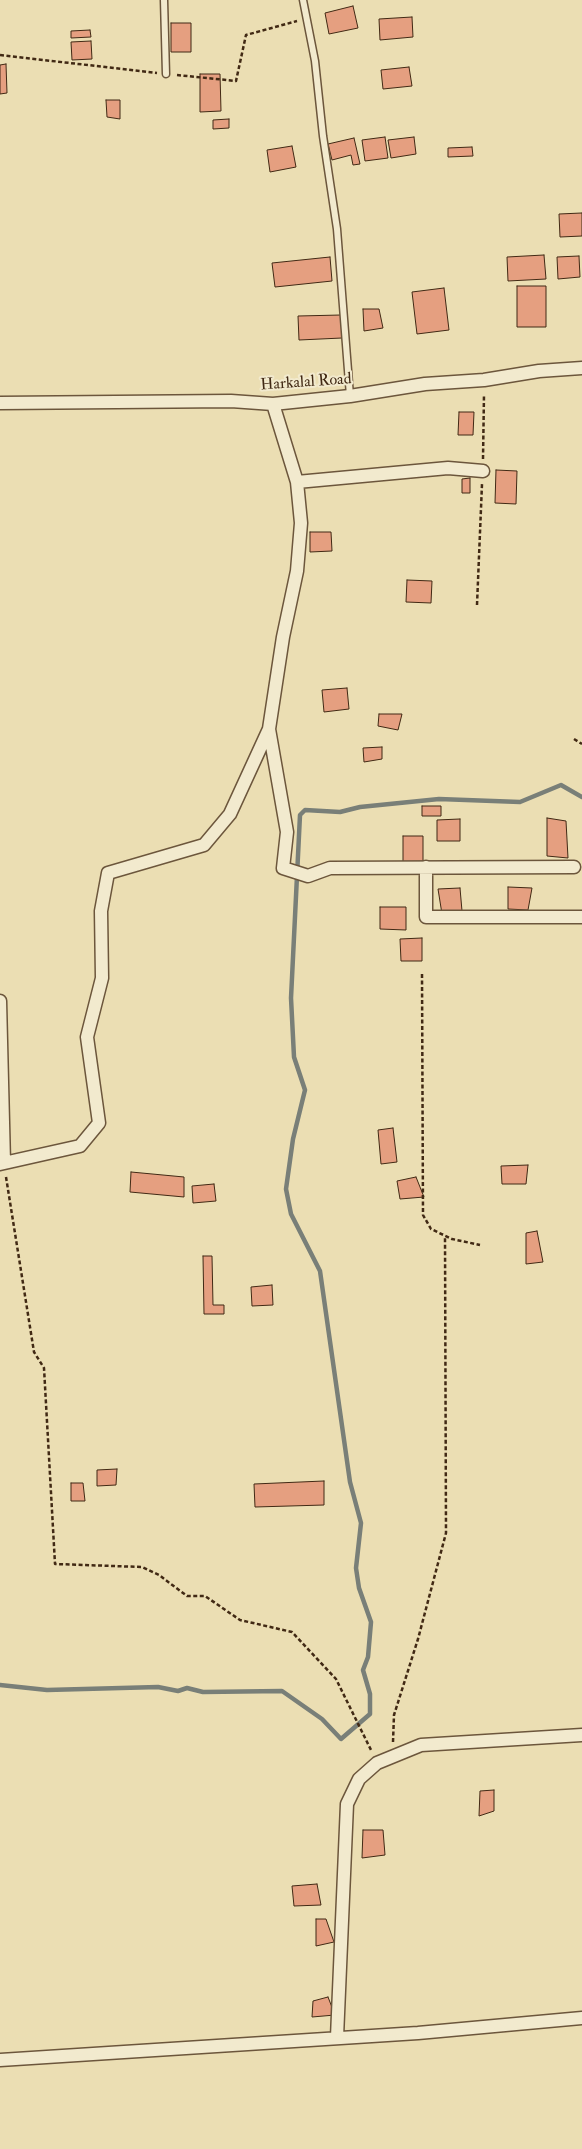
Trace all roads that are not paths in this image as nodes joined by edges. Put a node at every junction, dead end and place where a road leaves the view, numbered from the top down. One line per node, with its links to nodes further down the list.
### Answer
1 (164, 0): 3 (lane)
2 (303, 0): 5 (lane)
3 (166, 74)
4 (582, 368): 5 (street, Harkalal Road)
5 (350, 396): 7 (street, Harkalal Road)
6 (0, 403): 7 (street, Harkalal Road)
7 (273, 404): 9 (street)
8 (483, 471): 9 (street)
9 (297, 482): 10 (street)
10 (269, 729): 11 (street); 15 (street)
11 (426, 867): 12 (street); 13 (street)
12 (574, 867)
13 (582, 917)
14 (0, 1001): 15 (street)
15 (2, 1164)
16 (582, 1735): 18 (street)
17 (582, 2018): 18 (street)
18 (337, 2037): 19 (street)
19 (0, 2060)

